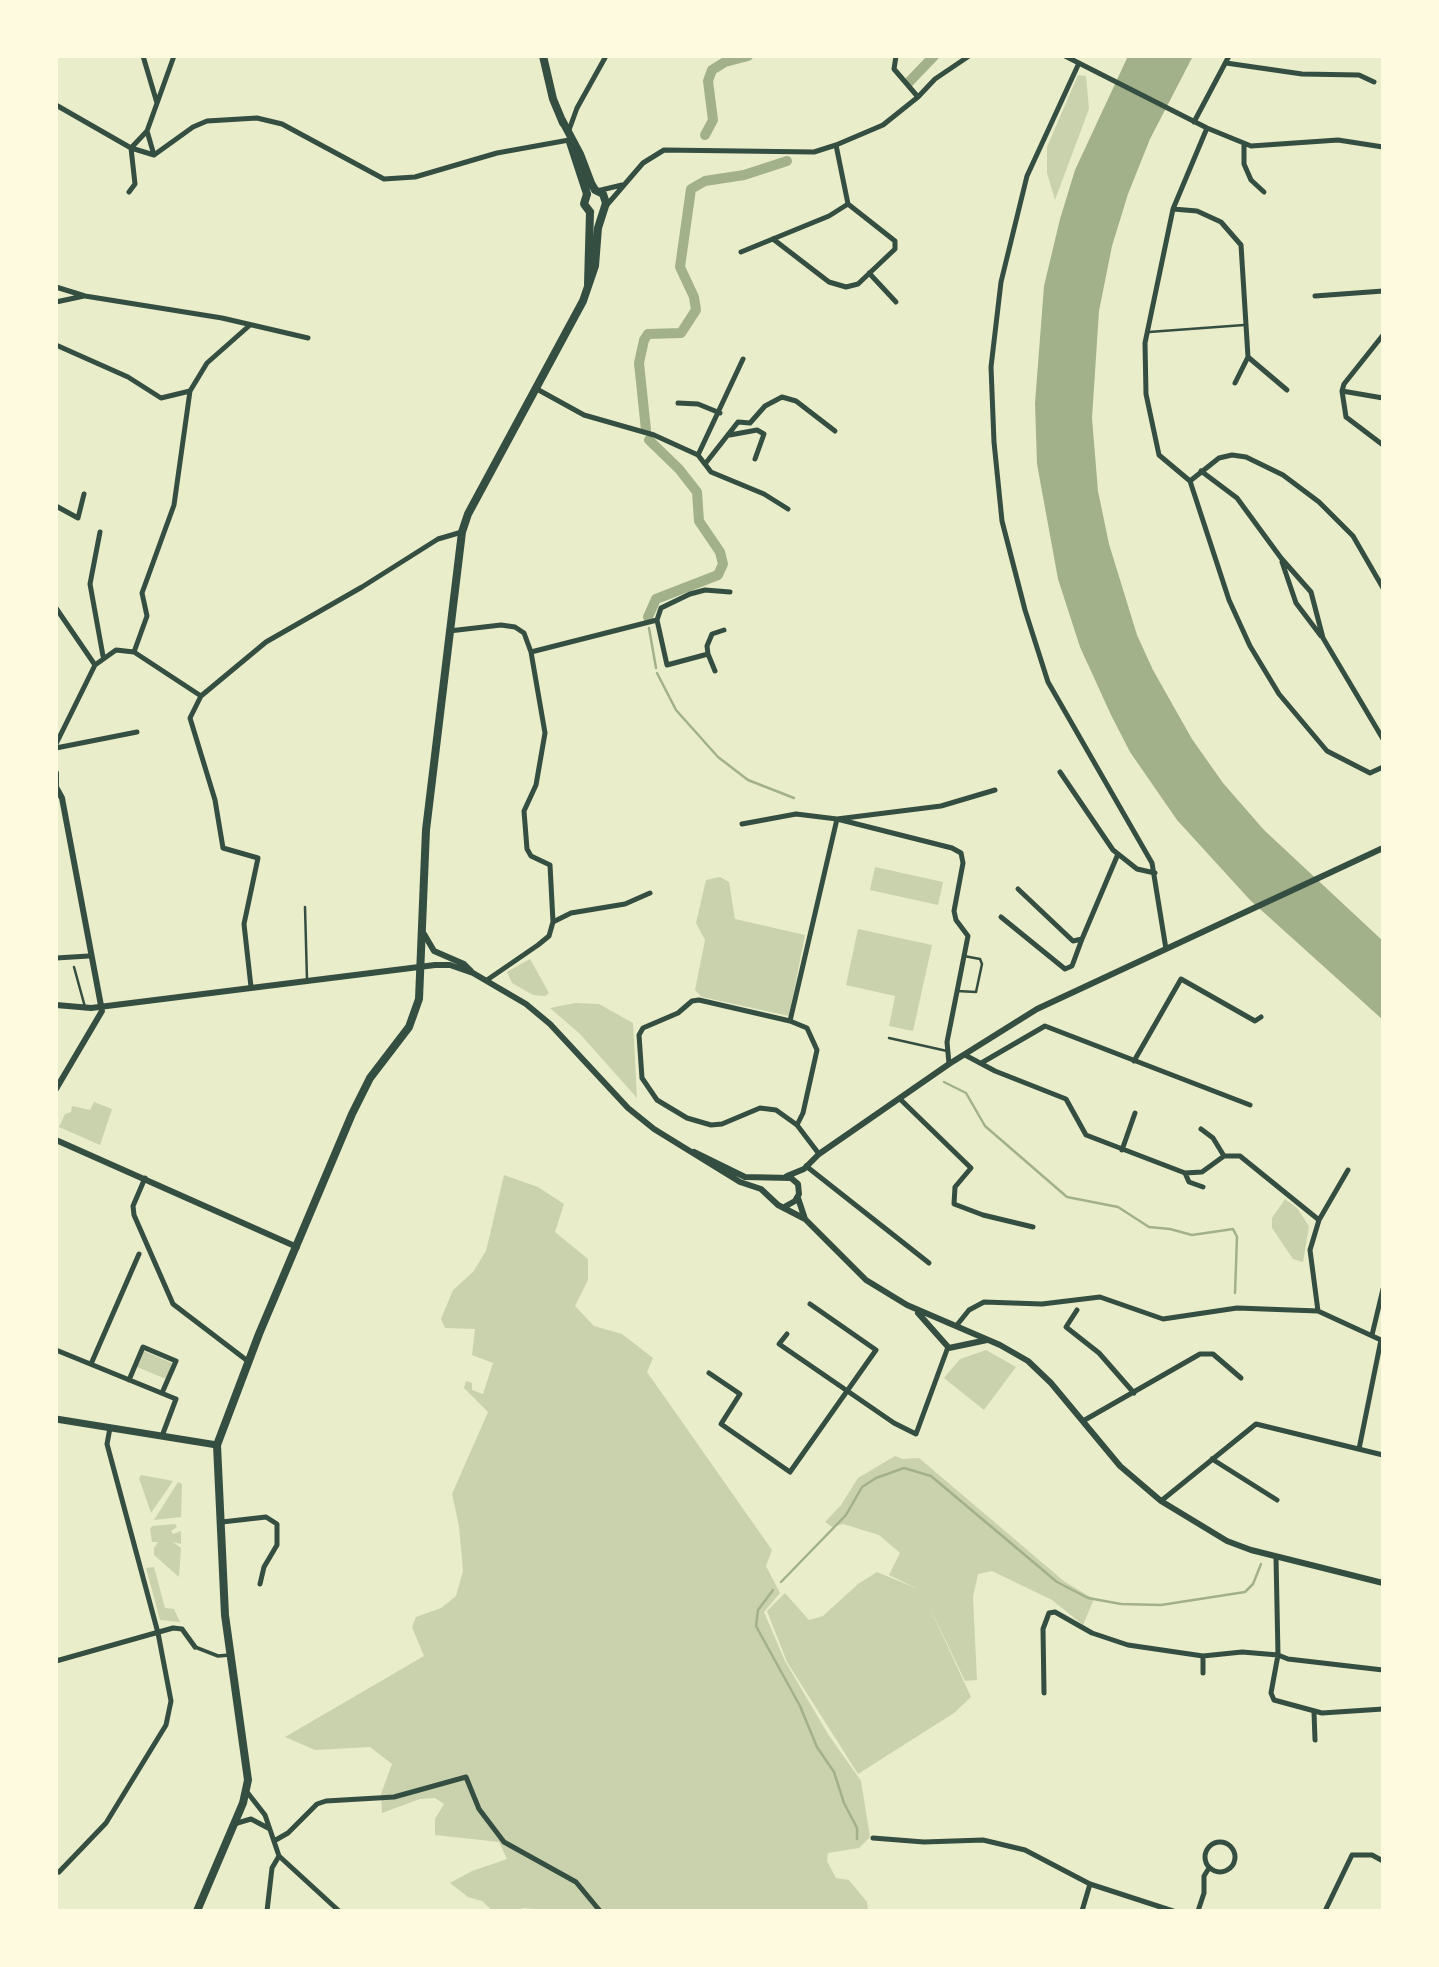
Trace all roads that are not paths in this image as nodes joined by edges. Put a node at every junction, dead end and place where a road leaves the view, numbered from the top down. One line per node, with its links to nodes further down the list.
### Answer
1 (143, 56): 13 (street)
2 (174, 56): 13 (street)
3 (543, 56): 15 (main road)
4 (606, 56): 18 (street)
5 (896, 56): 12 (street)
6 (969, 56): 12 (street)
7 (1065, 56): 9 (street)
8 (1229, 56): 10 (street)
9 (1079, 63): 16 (street); 100 (street)
10 (1226, 63): 11 (street); 16 (street)
11 (1374, 82)
12 (918, 97): 22 (street)
13 (157, 104): 19 (street)
14 (56, 105): 24 (street)
15 (562, 120): 18 (main road); 20 (main road)
16 (1194, 122): 17 (street)
17 (1206, 128): 21 (street); 32 (street)
18 (569, 130): 28 (main road)
19 (148, 131): 24 (street); 25 (street)
20 (569, 140): 25 (street); 28 (main road)
21 (1244, 144): 23 (street); 29 (street)
22 (836, 145): 26 (street); 30 (street)
23 (1383, 147)
24 (131, 148): 25 (street); 27 (street)
25 (154, 155)
26 (622, 185): 28 (street); 31 (street)
27 (129, 192)
28 (593, 192): 31 (main road); 33 (main road)
29 (1264, 192)
30 (848, 204): 34 (street); 36 (street)
31 (603, 209): 33 (main road); 37 (main road)
32 (1173, 209): 45 (street); 46 (street)
33 (590, 212): 37 (main road)
34 (773, 239): 35 (street); 36 (street)
35 (741, 252)
36 (869, 274): 43 (street)
37 (588, 286): 53 (main road)
38 (56, 287): 40 (street)
39 (1383, 291): 41 (street)
40 (85, 296): 42 (street); 44 (street)
41 (1315, 296)
42 (56, 302)
43 (896, 302)
44 (250, 324): 48 (street); 55 (street)
45 (1246, 325): 46 (lane); 50 (street)
46 (1146, 332): 67 (street)
47 (1383, 335): 56 (street)
48 (308, 338)
49 (56, 345): 55 (street)
50 (1248, 356): 52 (street); 54 (street)
51 (743, 359): 59 (street)
52 (1234, 383)
53 (535, 388): 63 (street); 72 (main road)
54 (1287, 390)
55 (190, 391): 81 (street)
56 (1342, 391): 57 (street); 62 (street)
57 (1383, 398)
58 (678, 403): 59 (street)
59 (720, 413): 63 (street)
60 (835, 432): 61 (street)
61 (727, 436): 64 (street); 65 (street)
62 (1383, 445)
63 (698, 455): 65 (street)
64 (755, 460)
65 (705, 464): 70 (street)
66 (1201, 471): 67 (street); 73 (street); 74 (street)
67 (1190, 481): 91 (street)
68 (84, 494): 69 (street)
69 (56, 506)
70 (788, 509)
71 (100, 532): 84 (street)
72 (462, 532): 79 (main road); 87 (street)
73 (1281, 558): 80 (street); 80 (street)
74 (1383, 588)
75 (730, 592): 77 (street)
76 (56, 608): 85 (street)
77 (657, 620): 82 (street); 83 (street)
78 (724, 630): 83 (street)
79 (449, 631): 82 (street); 106 (main road)
80 (1322, 638): 89 (street)
81 (134, 652): 84 (street); 87 (street)
82 (531, 652): 105 (street)
83 (708, 654): 86 (street)
84 (103, 656): 85 (street)
85 (95, 665): 90 (street)
86 (715, 671)
87 (201, 696): 117 (street)
88 (137, 732): 90 (street)
89 (1383, 738)
90 (56, 746)
91 (1383, 767)
92 (1060, 772): 99 (street)
93 (56, 773): 94 (street)
94 (56, 786): 110 (street)
95 (995, 790): 96 (street)
96 (837, 819): 97 (street); 111 (street); 123 (street)
97 (742, 824)
98 (1383, 848): 108 (street)
99 (1118, 854): 100 (street); 107 (street)
100 (1155, 873): 108 (street)
101 (1018, 889): 107 (street)
102 (650, 893): 105 (street)
103 (305, 907): 115 (lane)
104 (1000, 917): 107 (street)
105 (553, 922): 116 (street)
106 (424, 934): 113 (main road); 114 (street)
107 (1082, 939)
108 (1166, 949): 125 (street)
109 (71, 956): 110 (street); 112 (street); 121 (lane)
110 (89, 956): 120 (street)
111 (964, 956): 118 (street); 118 (lane)
112 (56, 958)
113 (422, 967): 114 (street); 115 (street); 156 (main road)
114 (473, 973): 116 (street)
115 (307, 980): 117 (street)
116 (487, 980): 139 (street)
117 (251, 987): 120 (street)
118 (957, 991): 126 (street)
119 (56, 1004): 121 (street)
120 (101, 1006): 121 (street); 131 (street)
121 (85, 1007)
122 (1261, 1017): 128 (street)
123 (790, 1021): 135 (street); 135 (street)
124 (889, 1038): 126 (lane)
125 (976, 1048): 127 (street); 129 (street)
126 (947, 1051): 130 (street)
127 (965, 1055): 129 (street); 130 (street)
128 (1135, 1061): 129 (street); 133 (street)
129 (983, 1062): 138 (street)
130 (950, 1064): 132 (street)
131 (56, 1089)
132 (900, 1099): 140 (street); 155 (street)
133 (1250, 1105)
134 (1135, 1113): 138 (street)
135 (797, 1125): 140 (street)
136 (1200, 1129): 141 (street)
137 (56, 1140): 146 (street)
138 (1122, 1150): 144 (street)
139 (692, 1152): 147 (street); 150 (street)
140 (819, 1154): 142 (street)
141 (1224, 1156): 144 (street); 154 (street)
142 (805, 1167): 145 (street); 148 (street); 158 (street)
143 (1348, 1170): 154 (street)
144 (1185, 1173): 149 (street)
145 (787, 1176): 147 (street); 148 (street)
146 (145, 1178): 156 (street); 174 (street)
147 (775, 1180): 150 (street)
148 (798, 1184): 151 (street)
149 (1203, 1187)
150 (771, 1198): 152 (street)
151 (798, 1198): 152 (street); 153 (street)
152 (786, 1206): 153 (street)
153 (805, 1219): 161 (street)
154 (1319, 1220): 163 (street)
155 (1033, 1227)
156 (297, 1247): 174 (main road)
157 (139, 1254): 175 (street)
158 (929, 1263)
159 (1383, 1289): 167 (street)
160 (810, 1304): 180 (street)
161 (908, 1306): 164 (street); 168 (street)
162 (1077, 1310): 182 (street)
163 (1318, 1311): 165 (street); 167 (street)
164 (949, 1324): 165 (street); 168 (street)
165 (960, 1327): 169 (street); 171 (street)
166 (787, 1334): 180 (street)
167 (1372, 1335): 170 (street)
168 (940, 1337): 172 (street)
169 (987, 1340): 171 (street); 184 (street)
170 (1382, 1340): 176 (street)
171 (960, 1345): 172 (street)
172 (948, 1347): 180 (street)
173 (56, 1350): 175 (street)
174 (249, 1362): 187 (main road)
175 (91, 1364): 179 (street)
176 (1379, 1372): 188 (street)
177 (709, 1373): 180 (street)
178 (1241, 1378): 182 (street)
179 (129, 1380): 181 (street); 181 (street)
180 (848, 1392)
181 (162, 1393): 186 (street)
182 (1134, 1393): 184 (street)
183 (56, 1419): 185 (main road)
184 (1083, 1421): 192 (street)
185 (110, 1428): 186 (main road); 197 (street)
186 (162, 1436): 187 (main road)
187 (217, 1445): 193 (main road)
188 (1359, 1449): 189 (street); 190 (street)
189 (1383, 1455)
190 (1212, 1460): 191 (street); 192 (street)
191 (1277, 1500)
192 (1161, 1501): 194 (street)
193 (222, 1522): 196 (street); 199 (main road)
194 (1276, 1557): 195 (street); 200 (street)
195 (1383, 1583)
196 (260, 1584)
197 (158, 1633): 198 (street); 202 (street); 217 (street)
198 (195, 1647): 199 (street)
199 (230, 1655): 209 (main road)
200 (1278, 1655): 201 (street); 203 (street); 207 (street)
201 (1203, 1656): 204 (street); 205 (street)
202 (56, 1661)
203 (1383, 1670)
204 (1203, 1673)
205 (1044, 1693)
206 (1383, 1709): 207 (street)
207 (1314, 1712): 208 (street)
208 (1315, 1740)
209 (247, 1792): 210 (main road); 211 (street)
210 (234, 1824): 211 (street); 219 (main road)
211 (270, 1830): 213 (street)
212 (873, 1838): 218 (street)
213 (274, 1841): 214 (street); 222 (street)
214 (279, 1856): 220 (street); 221 (street)
215 (1383, 1861): 226 (street)
216 (1209, 1868): 216 (street); 225 (street)
217 (59, 1872)
218 (1090, 1884): 223 (street); 224 (street)
219 (197, 1911)
220 (267, 1911)
221 (339, 1911)
222 (600, 1911)
223 (1082, 1911)
224 (1173, 1911)
225 (1198, 1911)
226 (1325, 1911)

